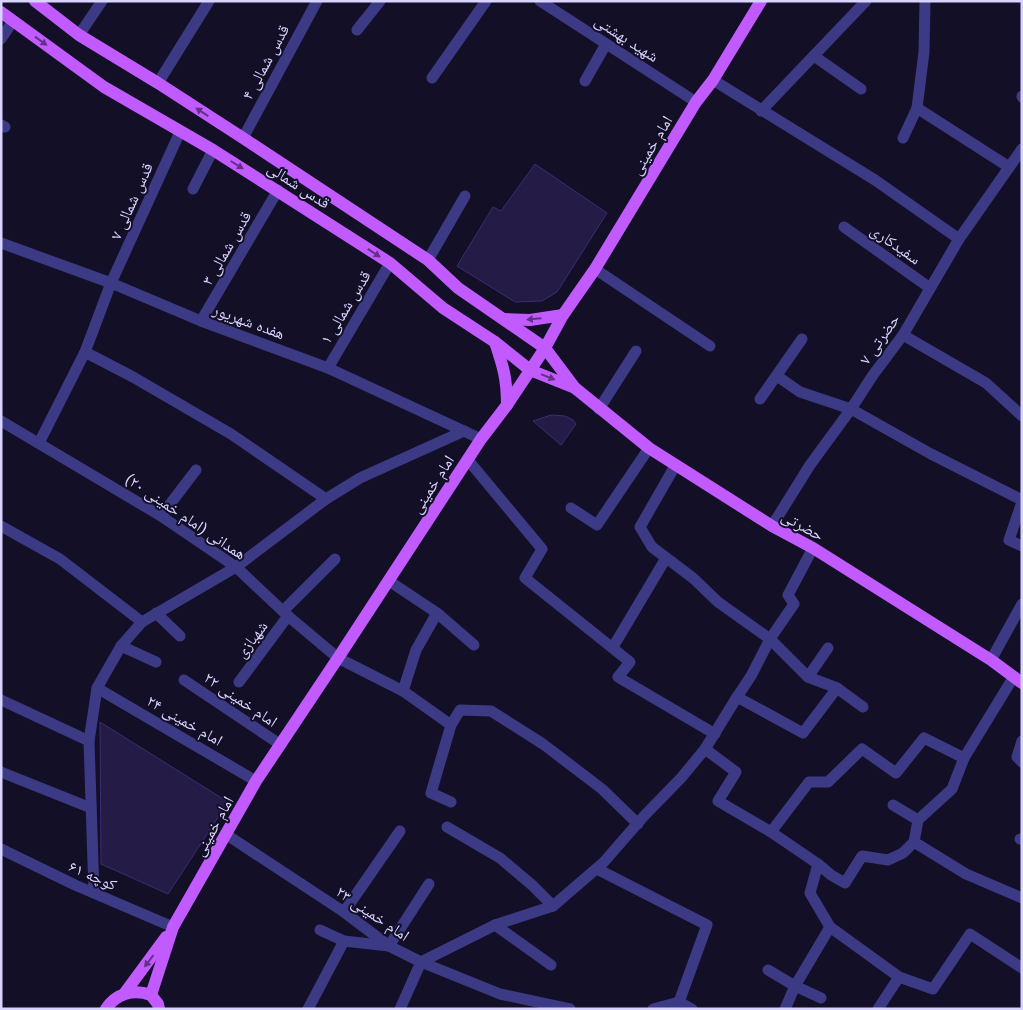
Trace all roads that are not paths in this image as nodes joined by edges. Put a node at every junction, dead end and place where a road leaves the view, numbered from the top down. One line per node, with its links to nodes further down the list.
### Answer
1 (35, 1): 14 (main road, قدس شمالی)
2 (102, 1): 14 (street)
3 (209, 1): 21 (street)
4 (317, 1): 27 (street, قدس شمالی ۴)
5 (380, 1): 13 (street)
6 (486, 1): 18 (street)
7 (540, 1): 16 (street, شهید بهشتی)
8 (866, 1): 17 (street)
9 (925, 1): 24 (street)
10 (756, 3): 19 (main road, امام خمینی)
11 (1, 12): 12 (main road, قدس شمالی)
12 (13, 21): 15 (street); 26 (main road, قدس شمالی, one-way to 26)
13 (358, 30)
14 (79, 35): 21 (main road, قدس شمالی)
15 (1, 39)
16 (606, 44): 20 (street); 23 (street, شهید بهشتی)
17 (814, 56): 22 (street); 25 (street)
18 (432, 78)
19 (713, 80): 23 (main road, امام خمینی); 25 (street)
20 (585, 81)
21 (158, 83): 27 (main road, قدس شمالی, one-way to 21)
22 (861, 88)
23 (696, 102): 40 (main road, امام خمینی)
24 (917, 108): 28 (street); 31 (street)
25 (761, 111): 36 (street)
26 (180, 132): 30 (main road, قدس شمالی); 41 (street, ۷ قدس شمالی)
27 (243, 138): 38 (main road, قدس شمالی)
28 (903, 138)
29 (1022, 149): 31 (street, حضرتی ۷)
30 (214, 150): 32 (street); 33 (main road, قدس شمالی, one-way to 33)
31 (1009, 168): 36 (street, حضرتی ۷)
32 (193, 189)
33 (278, 190): 39 (main road, قدس شمالی, one-way to 39); 45 (street, ۳ قدس شمالی)
34 (465, 196): 38 (street)
35 (844, 227): 42 (street, سفیدکاری)
36 (959, 239): 42 (street, حضرتی ۷)
37 (1, 243): 41 (street, هفده شهریور)
38 (428, 260): 44 (main road, قدس شمالی)
39 (390, 264): 48 (main road, قدس شمالی); 53 (street, قدس شمالی ۱)
40 (595, 269): 43 (main road, امام خمینی); 49 (street)
41 (111, 283): 45 (street, هفده شهریور); 52 (street, ۷ قدس شمالی)
42 (930, 288): 46 (street, حضرتی ۷)
43 (563, 315): 44 (main road, one-way to 44); 50 (main road, امام خمینی)
44 (504, 319): 50 (main road, قدس شمالی)
45 (201, 321): 53 (street, هفده شهریور)
46 (903, 335): 60 (street, حضرتی ۷); 61 (street)
47 (802, 339): 55 (street)
48 (495, 342): 54 (main road, قدس شمالی); 58 (main road)
49 (710, 346)
50 (545, 348): 54 (main road, امام خمینی); 56 (main road, قدس شمالی)
51 (636, 351): 59 (street)
52 (85, 352): 65 (street, ۷ قدس شمالی); 70 (street)
53 (328, 368): 63 (street, هفده شهریور)
54 (530, 370): 56 (main road, قدس شمالی, one-way to 56); 58 (main road, امام خمینی)
55 (777, 376): 57 (street); 60 (street)
56 (575, 388): 59 (main road, حضرتی)
57 (760, 399)
58 (507, 405): 64 (main road, امام خمینی)
59 (599, 409): 66 (main road, حضرتی)
60 (851, 410): 71 (street); 75 (street, حضرتی ۷)
61 (1022, 416)
62 (1, 421): 65 (street, همدانی (امام خمینی ۲۰))
63 (464, 431): 64 (street, هفده شهریور); 70 (street)
64 (481, 439): 67 (main road, امام خمینی)
65 (40, 443): 73 (street, همدانی (امام خمینی ۲۰))
66 (649, 448): 68 (main road, حضرتی); 72 (street)
67 (468, 460): 81 (main road, امام خمینی); 91 (street)
68 (675, 466): 75 (main road, حضرتی); 78 (street)
69 (196, 470): 73 (street)
70 (326, 499): 80 (street)
71 (1022, 501): 76 (street)
72 (571, 508)
73 (161, 516): 80 (street, همدانی (امام خمینی ۲۰))
74 (1, 526): 86 (street)
75 (772, 526): 77 (main road, حضرتی)
76 (1022, 546)
77 (814, 548): 88 (street); 94 (main road, حضرتی)
78 (666, 558): 88 (street); 91 (street)
79 (335, 559): 85 (street, شهبازی)
80 (236, 567): 84 (street); 85 (street, همدانی (امام خمینی ۲۰))
81 (388, 581): 83 (street); 93 (main road, امام خمینی)
82 (1022, 604): 94 (street)
83 (437, 612): 89 (street); 102 (street)
84 (156, 613): 86 (street); 87 (street)
85 (286, 613): 93 (street, همدانی (امام خمینی ۲۰)); 99 (street, شهبازی)
86 (142, 622): 90 (street)
87 (180, 636)
88 (770, 639): 96 (street); 103 (street)
89 (474, 645)
90 (120, 646): 95 (street); 100 (street)
91 (613, 647): 107 (street)
92 (828, 648): 96 (street)
93 (338, 658): 102 (street, همدانی (امام خمینی ۲۰)); 110 (main road, امام خمینی)
94 (991, 660): 98 (main road, حضرتی)
95 (156, 662)
96 (808, 677): 101 (street)
97 (184, 680): 110 (street, امام خمینی ۲۲)
98 (1018, 680): 112 (street)
99 (239, 682)
100 (98, 688): 108 (street); 115 (street, امام خمینی ۲۴)
101 (837, 688): 103 (street); 105 (street)
102 (403, 691): 106 (street, همدانی (امام خمینی ۲۰))
103 (737, 696): 107 (street)
104 (1, 700): 108 (street)
105 (863, 707)
106 (451, 725): 116 (street); 120 (street)
107 (714, 734): 111 (street)
108 (89, 741): 118 (street)
109 (1022, 741): 113 (street)
110 (281, 745): 115 (main road, امام خمینی)
111 (705, 749): 120 (street); 123 (street)
112 (964, 758): 119 (street); 123 (street)
113 (1022, 762)
114 (1, 772): 118 (street)
115 (256, 781): 124 (main road, امام خمینی)
116 (451, 802)
117 (893, 805): 119 (street)
118 (91, 808): 130 (street)
119 (918, 820): 125 (street)
120 (638, 824): 128 (street)
121 (447, 827): 132 (street)
122 (400, 831): 133 (street)
123 (771, 832): 127 (street)
124 (227, 835): 133 (street, امام خمینی ۲۳); 135 (main road, امام خمینی)
125 (914, 842): 127 (street); 131 (street)
126 (1, 849): 130 (street, کوچه ۶۱)
127 (818, 864): 136 (street)
128 (597, 868): 132 (street); 149 (street)
129 (429, 884): 139 (street)
130 (94, 893): 135 (street, کوچه ۶۱)
131 (1022, 898)
132 (553, 906): 134 (street)
133 (344, 912): 139 (street, امام خمینی ۲۳)
134 (495, 925): 140 (street); 141 (street)
135 (173, 927): 146 (main road, one-way to 146); 147 (main road, امام خمینی)
136 (830, 927): 144 (street); 145 (street)
137 (320, 930): 138 (street)
138 (344, 941): 139 (street); 152 (street)
139 (389, 946): 140 (street, امام خمینی ۲۳)
140 (421, 962): 153 (street); 154 (street, امام خمینی ۲۳)
141 (551, 965)
142 (1022, 968): 144 (street)
143 (768, 970): 145 (street)
144 (899, 977): 158 (street)
145 (795, 986): 148 (street); 157 (street)
146 (124, 994): 147 (main road); 150 (main road)
147 (151, 995): 151 (main road)
148 (821, 998)
149 (679, 1002): 155 (street); 156 (street)
150 (106, 1009)
151 (159, 1009)
152 (308, 1009)
153 (400, 1009)
154 (570, 1009)
155 (653, 1009)
156 (692, 1009)
157 (785, 1009)
158 (878, 1009)

